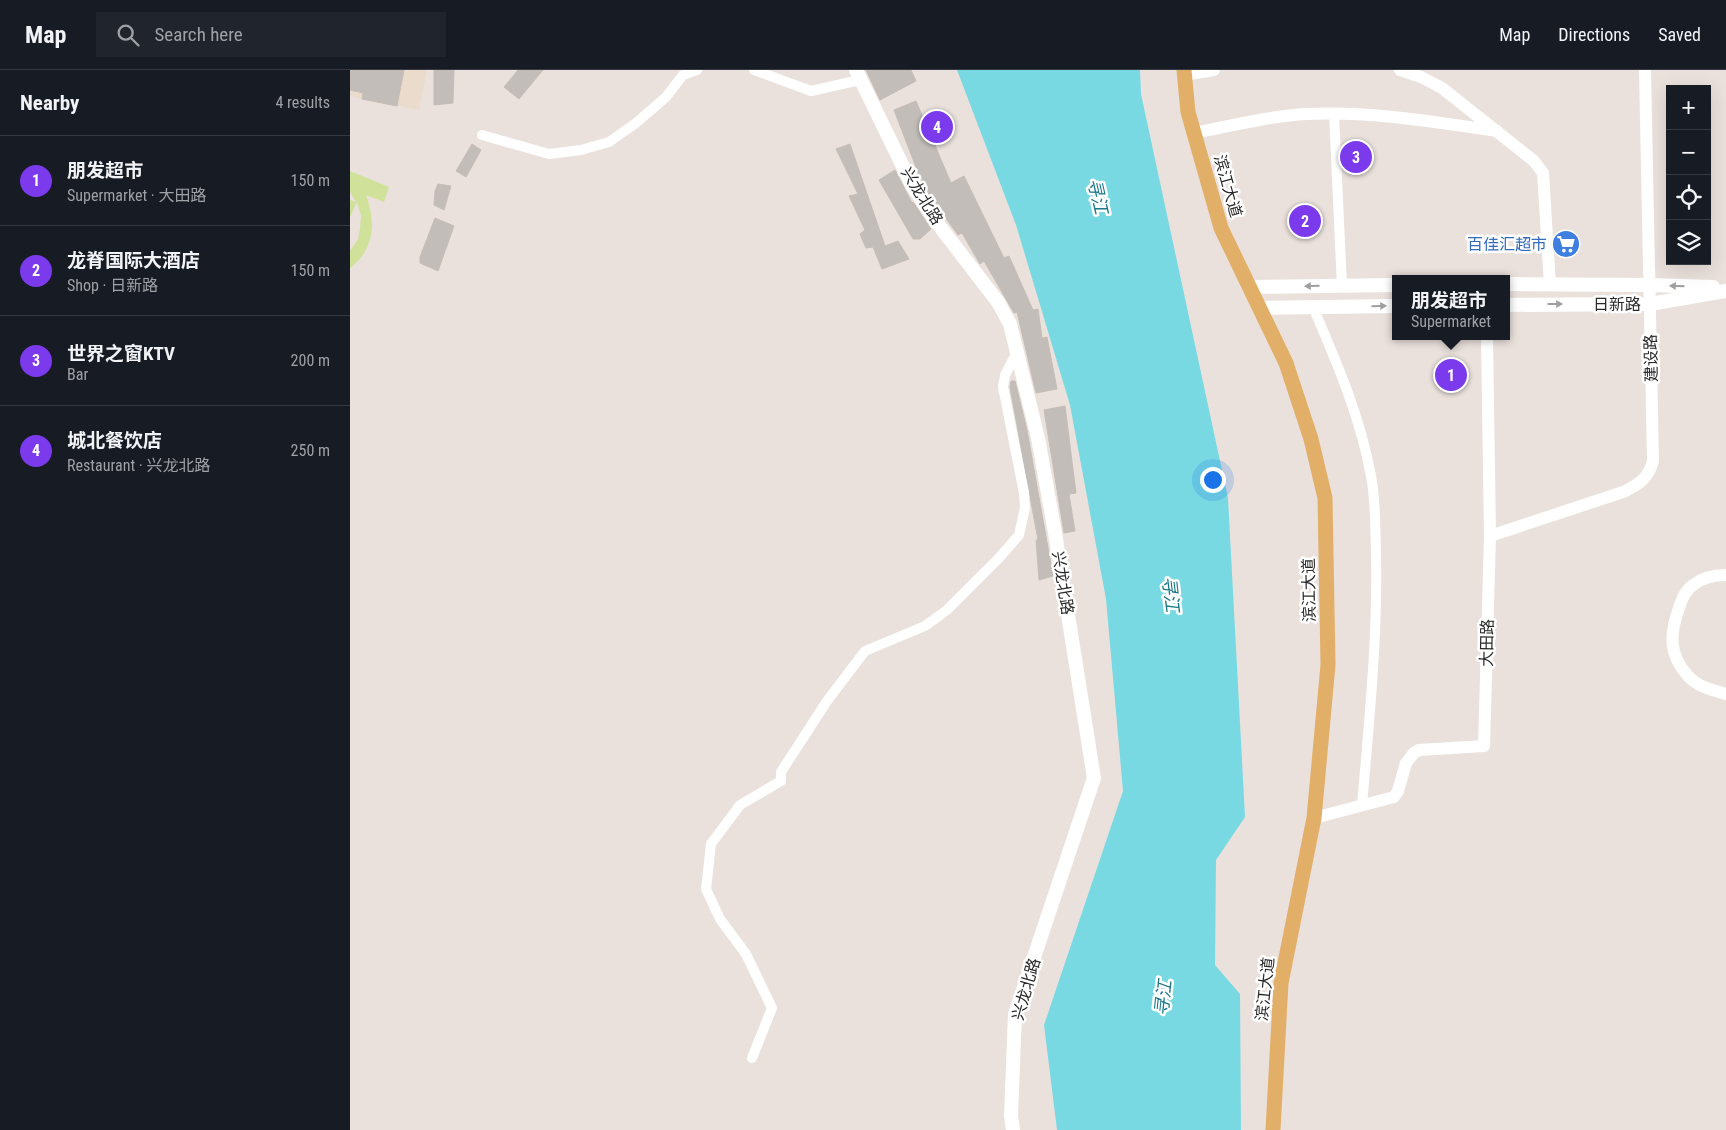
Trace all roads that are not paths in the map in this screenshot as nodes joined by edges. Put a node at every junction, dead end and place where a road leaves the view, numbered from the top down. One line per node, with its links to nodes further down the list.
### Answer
1 (697, 70): 11 (street)
2 (754, 70): 7 (street)
3 (1214, 70): 6 (street)
4 (1400, 70): 9 (street)
5 (1645, 70): 15 (street, 建设路)
6 (1184, 72): 10 (main road, 滨江大道)
7 (858, 75): 25 (main road, 兴龙北路)
8 (1334, 114): 9 (street); 10 (street); 16 (street)
9 (1496, 131): 14 (street)
10 (1194, 133): 17 (main road, 滨江大道)
11 (482, 136)
12 (1510, 284): 14 (main road, 日新路)
13 (1392, 285): 16 (main road)
14 (1550, 285): 15 (main road, 日新路)
15 (1649, 285): 18 (main road, 日新路, one-way to 15); 19 (street, 建设路)
16 (1342, 286): 17 (main road, one-way to 17)
17 (1250, 287): 22 (main road, 滨江大道)
18 (1726, 289): 19 (main road, 日新路)
19 (1650, 304): 20 (main road, 日新路, one-way to 19); 26 (street, 建设路)
20 (1510, 305)
21 (1392, 306): 23 (main road, one-way to 21)
22 (1260, 308): 23 (main road); 30 (main road, 滨江大道)
23 (1313, 308): 29 (street)
24 (1487, 340): 26 (street, 大田路)
25 (1017, 352): 31 (street); 32 (main road, 兴龙北路)
26 (1490, 536): 29 (street, 大田路)
27 (1726, 574): 28 (street)
28 (1726, 694)
29 (1362, 806): 30 (street, 大田路)
30 (1314, 818): 33 (main road, 滨江大道)
31 (752, 1058)
32 (1013, 1130)
33 (1273, 1130)

